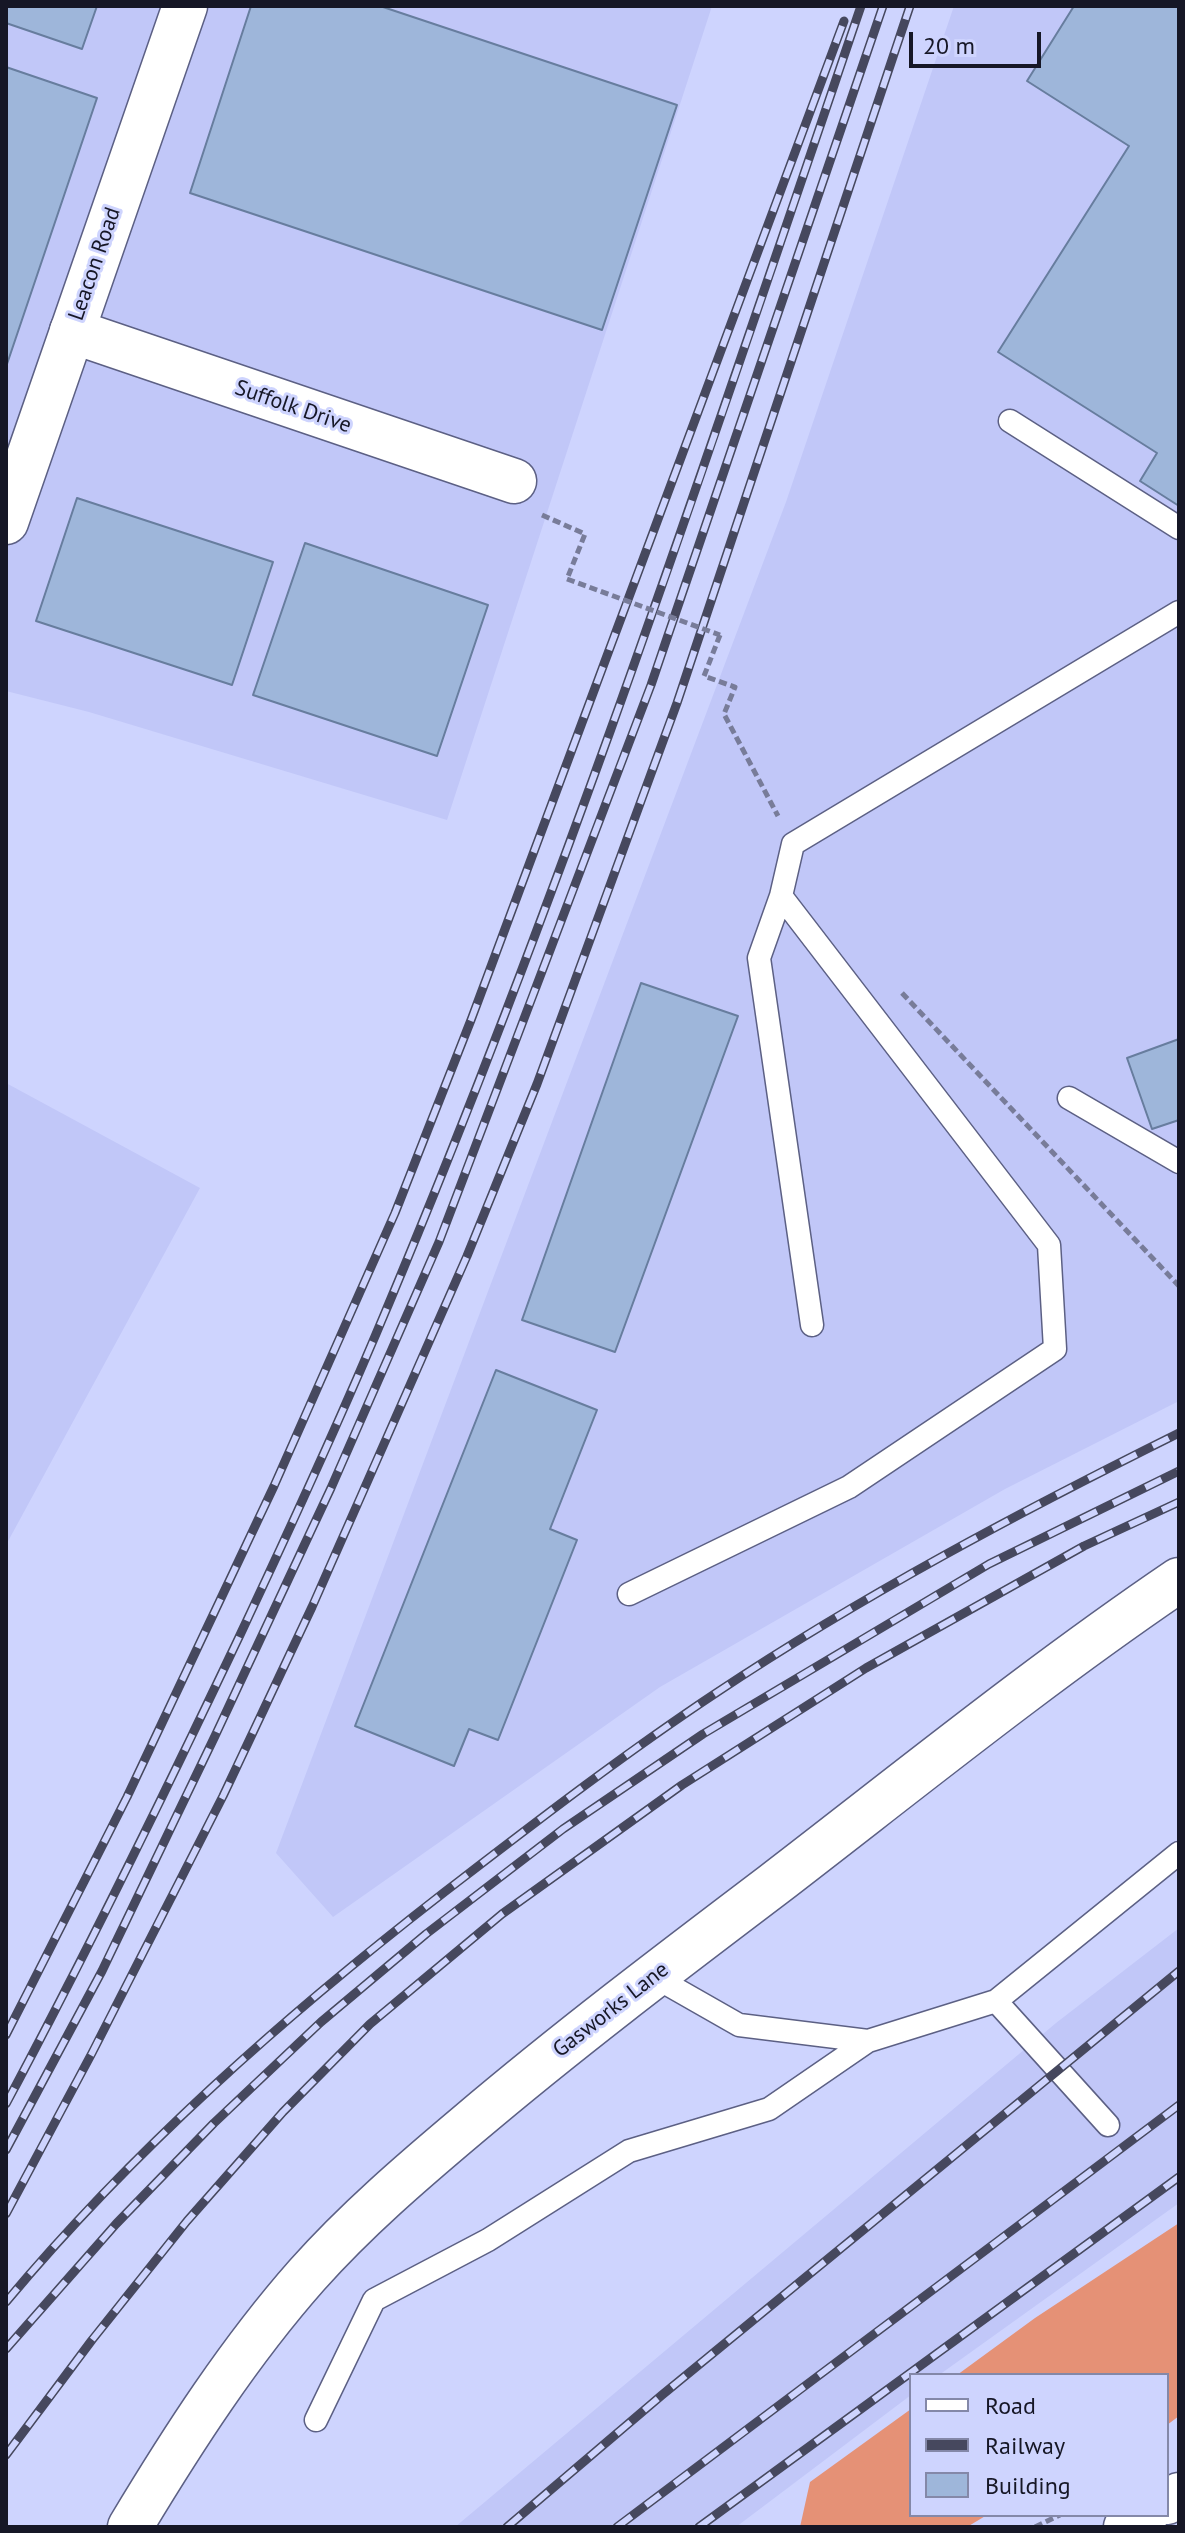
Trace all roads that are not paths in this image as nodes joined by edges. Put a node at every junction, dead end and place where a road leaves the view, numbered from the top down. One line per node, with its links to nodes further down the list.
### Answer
1 (185, 6): 2 (street, Leacon Road)
2 (72, 331): 4 (street, Suffolk Drive); 5 (street, Leacon Road)
3 (1010, 421): 6 (lane)
4 (521, 495)
5 (6, 522)
6 (1179, 528)
7 (1179, 612): 8 (lane)
8 (781, 896): 11 (lane); 13 (lane)
9 (1069, 1098): 10 (lane)
10 (1179, 1162)
11 (812, 1325)
12 (1179, 1580): 15 (street, Gasworks Lane)
13 (629, 1594)
14 (1179, 1853): 16 (lane)
15 (653, 1976): 17 (lane); 20 (street, Gasworks Lane)
16 (996, 2001): 17 (lane); 18 (lane)
17 (868, 2041): 19 (lane)
18 (1108, 2125)
19 (316, 2420)
20 (130, 2527)

